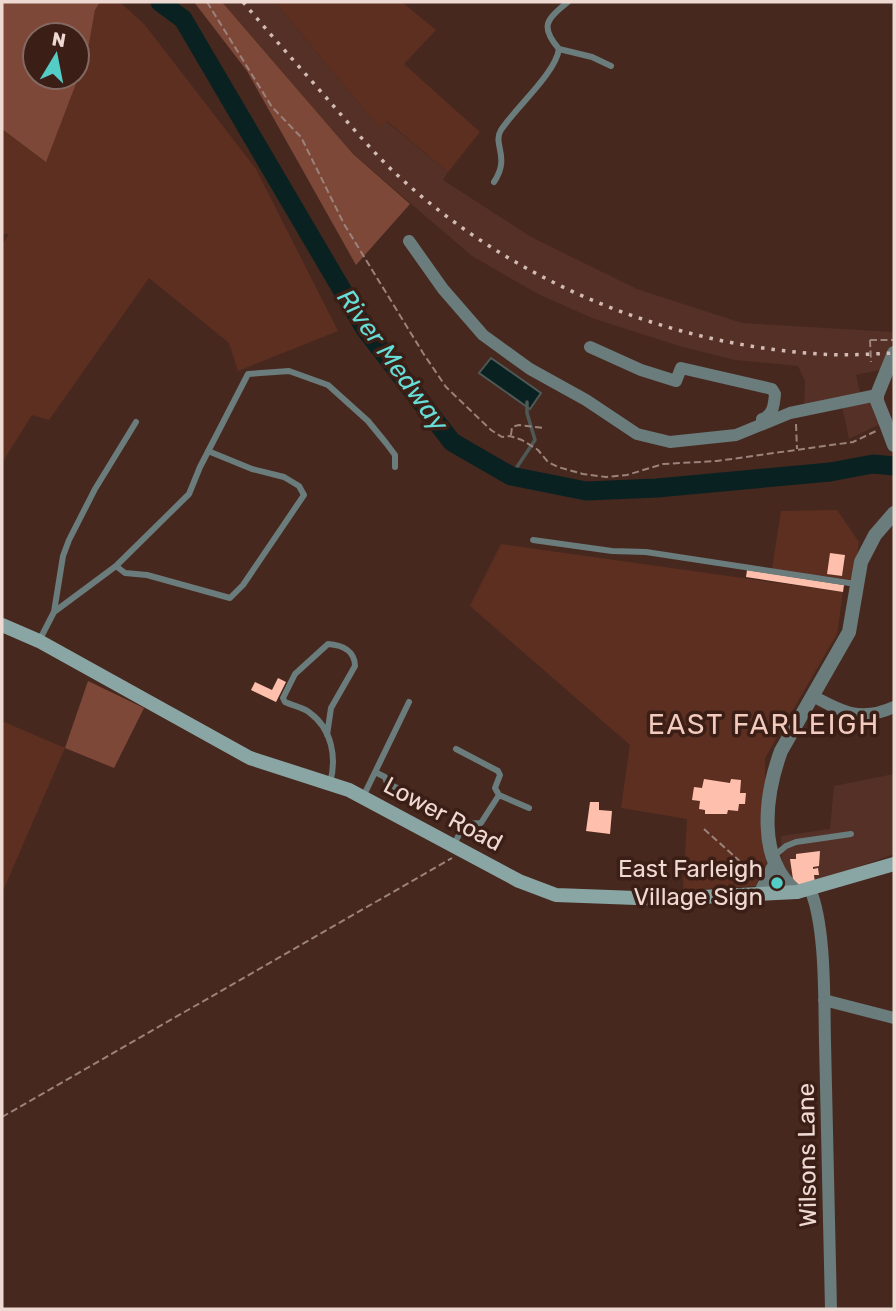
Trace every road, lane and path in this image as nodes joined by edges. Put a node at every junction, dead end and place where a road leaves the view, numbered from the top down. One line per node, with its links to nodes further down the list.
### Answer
1 (206, 2): 19 (path)
2 (568, 2): 3 (lane)
3 (559, 49): 4 (lane); 5 (lane)
4 (611, 66)
5 (494, 182)
6 (410, 241): 18 (street)
7 (881, 338): 8 (path); 9 (path); 12 (path, bridge)
8 (894, 340)
9 (880, 344)
10 (590, 347): 18 (street)
11 (894, 353): 13 (street)
12 (871, 362)
13 (877, 395): 14 (street); 16 (street)
14 (794, 412): 18 (street); 21 (path)
15 (136, 422): 28 (lane)
16 (884, 424): 20 (street, bridge); 21 (path)
17 (544, 428): 19 (path)
18 (736, 435)
19 (510, 436): 21 (path)
20 (894, 445)
21 (797, 449)
22 (208, 451): 23 (lane); 26 (lane); 26 (lane)
23 (395, 467)
24 (894, 513): 27 (street)
25 (533, 540): 27 (lane)
26 (116, 566): 28 (lane)
27 (858, 584): 31 (street)
28 (54, 612): 30 (lane)
29 (2, 625): 30 (main road, Lower Road)
30 (39, 641): 37 (main road, Lower Road)
31 (813, 696): 33 (street); 45 (street)
32 (409, 702): 36 (lane)
33 (888, 713)
34 (327, 735): 34 (lane); 37 (lane)
35 (456, 749): 39 (lane)
36 (375, 772): 38 (lane); 40 (lane)
37 (330, 783): 40 (main road, Lower Road)
38 (405, 792)
39 (499, 794): 41 (lane); 44 (lane)
40 (363, 797): 44 (main road, Lower Road)
41 (529, 808)
42 (704, 829): 47 (path)
43 (850, 834): 45 (lane)
44 (460, 848): 47 (main road, Lower Road); 51 (path)
45 (774, 861): 47 (street); 48 (street)
46 (894, 864): 48 (main road, Lower Road)
47 (762, 890): 48 (main road, Lower Road)
48 (804, 890): 49 (street, Wilsons Lane)
49 (824, 1000): 50 (street); 52 (street, Wilsons Lane)
50 (894, 1018)
51 (2, 1118)
52 (831, 1309)

